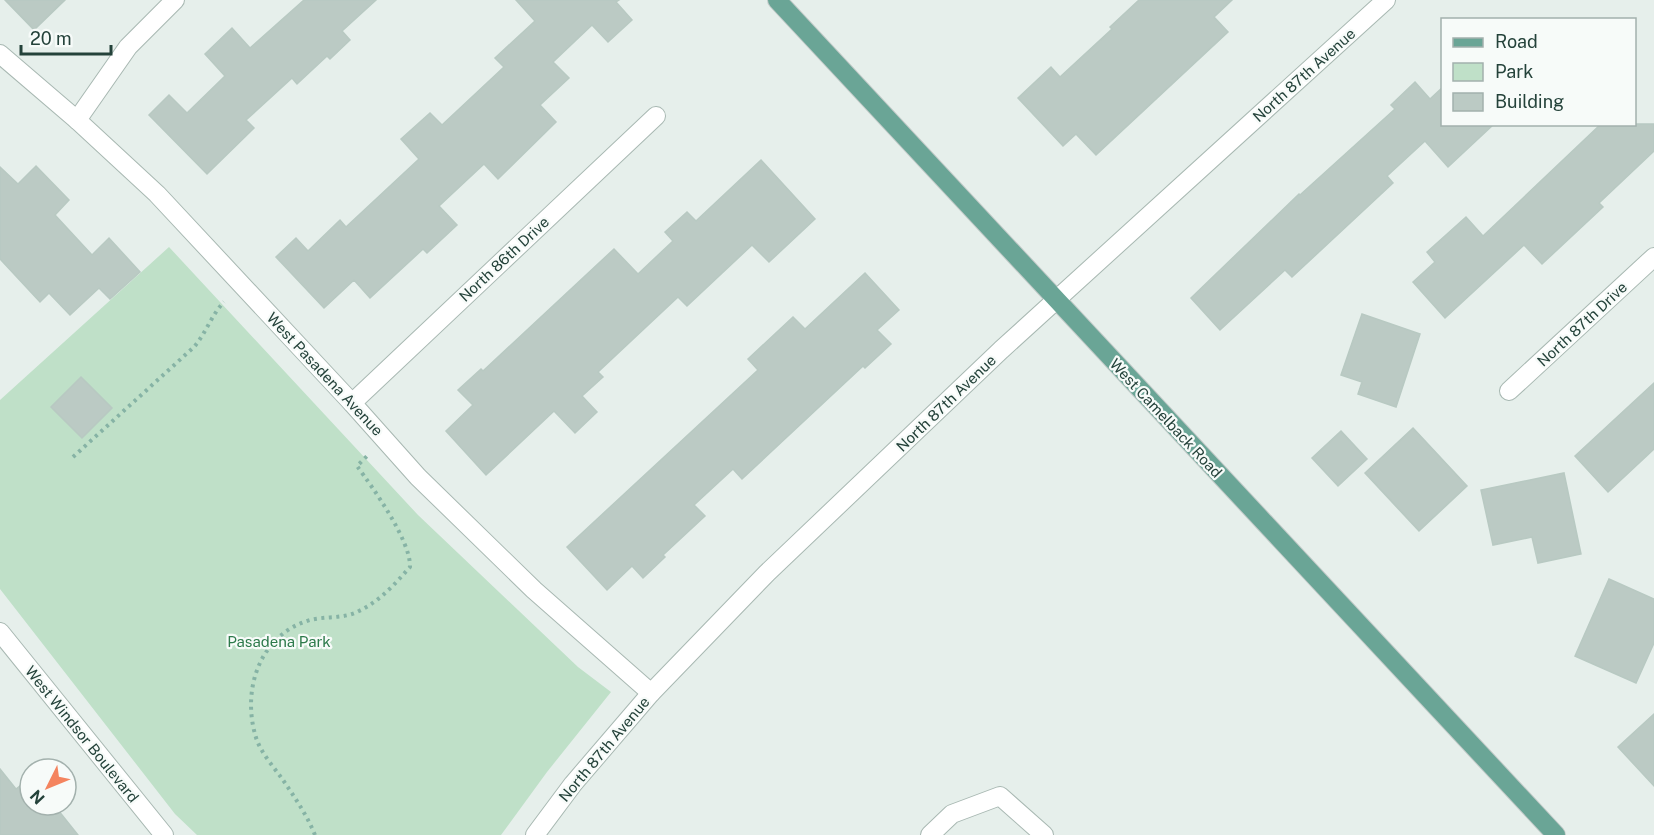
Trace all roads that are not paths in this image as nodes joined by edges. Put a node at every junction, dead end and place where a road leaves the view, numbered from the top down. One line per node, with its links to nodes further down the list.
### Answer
1 (175, 0): 6 (street)
2 (777, 0): 8 (main road, West Camelback Road)
3 (1386, 0): 8 (street, North 87th Avenue)
4 (0, 54): 6 (street, West Pasadena Avenue)
5 (656, 116): 10 (street, North 86th Drive)
6 (77, 120): 10 (street, West Pasadena Avenue)
7 (1654, 257): 9 (street, North 87th Drive)
8 (1056, 301): 12 (street, North 87th Avenue); 17 (main road, West Camelback Road)
9 (1509, 391)
10 (352, 403): 12 (street, West Pasadena Avenue)
11 (0, 632): 13 (street, West Windsor Boulevard)
12 (651, 693): 14 (street, North 87th Avenue)
13 (164, 835)
14 (535, 835)
15 (930, 835): 16 (street)
16 (1044, 835)
17 (1556, 835)

